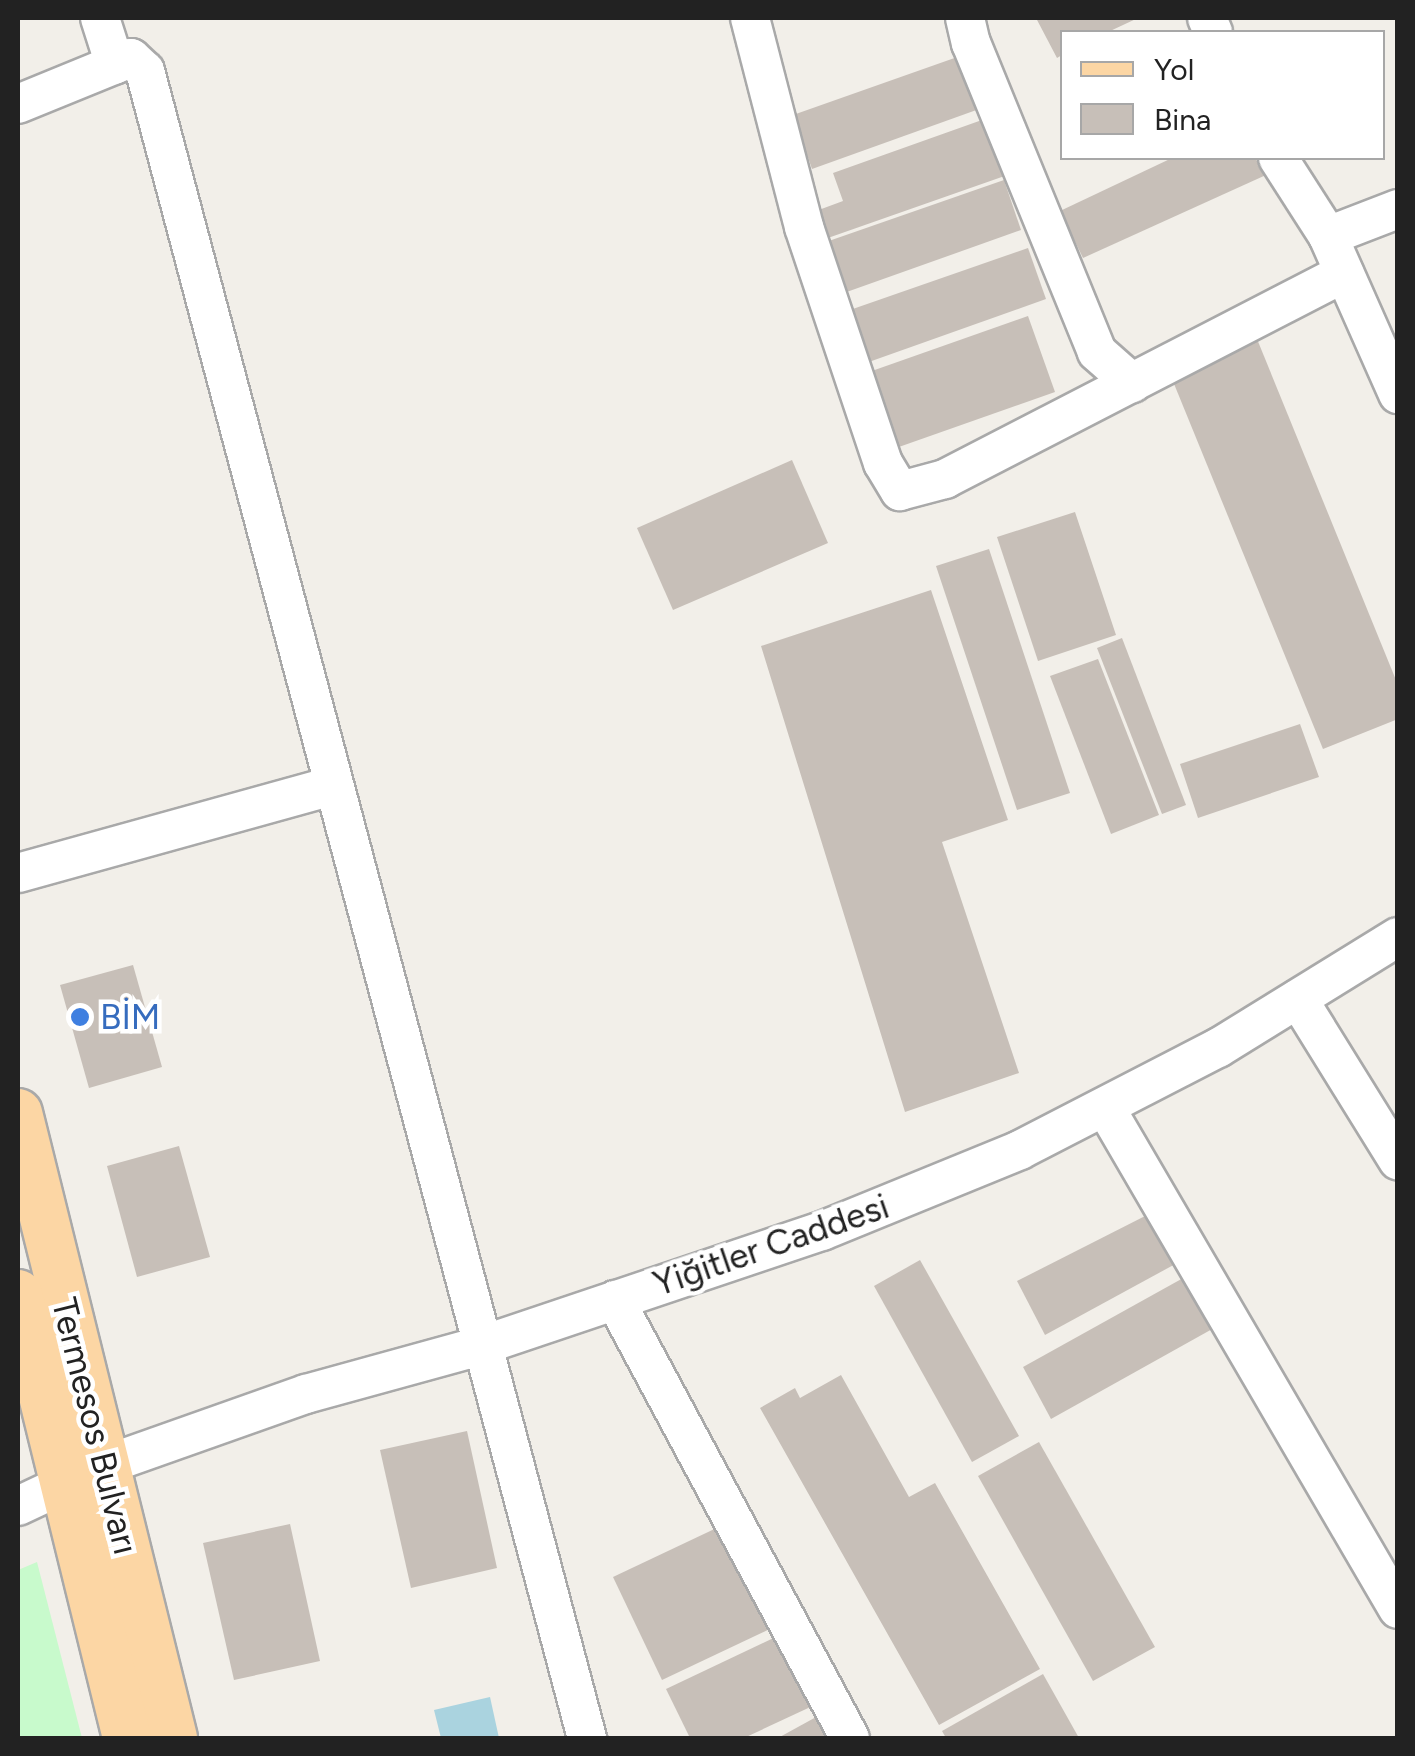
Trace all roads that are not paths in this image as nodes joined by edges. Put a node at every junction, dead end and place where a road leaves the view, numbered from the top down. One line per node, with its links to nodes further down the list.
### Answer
1 (100, 18): 4 (street)
2 (750, 18): 10 (street)
3 (965, 18): 10 (street)
4 (115, 65): 5 (street); 12 (street)
5 (18, 104)
6 (1279, 160): 8 (street)
7 (1398, 208): 8 (street)
8 (1328, 236): 9 (street)
9 (1344, 274): 10 (street); 11 (street)
10 (1132, 383)
11 (1398, 394)
12 (331, 786): 13 (street); 21 (street)
13 (18, 873)
14 (1398, 938): 15 (street, Yiğitler Caddesi)
15 (1298, 999): 16 (street, Yiğitler Caddesi); 18 (street)
16 (1105, 1107): 20 (street, Yiğitler Caddesi); 24 (street)
17 (18, 1113): 22 (main road, Termesos Bulvarı)
18 (1398, 1160)
19 (18, 1294): 22 (main road, Termesos Bulvarı)
20 (615, 1300): 21 (street, Yiğitler Caddesi); 28 (street)
21 (480, 1346): 22 (street, Yiğitler Caddesi); 27 (street)
22 (85, 1474): 23 (street, Yiğitler Caddesi); 25 (main road, Termesos Bulvarı); 26 (main road, Termesos Bulvarı)
23 (18, 1506)
24 (1398, 1609)
25 (127, 1738)
26 (172, 1738)
27 (588, 1738)
28 (850, 1738)

